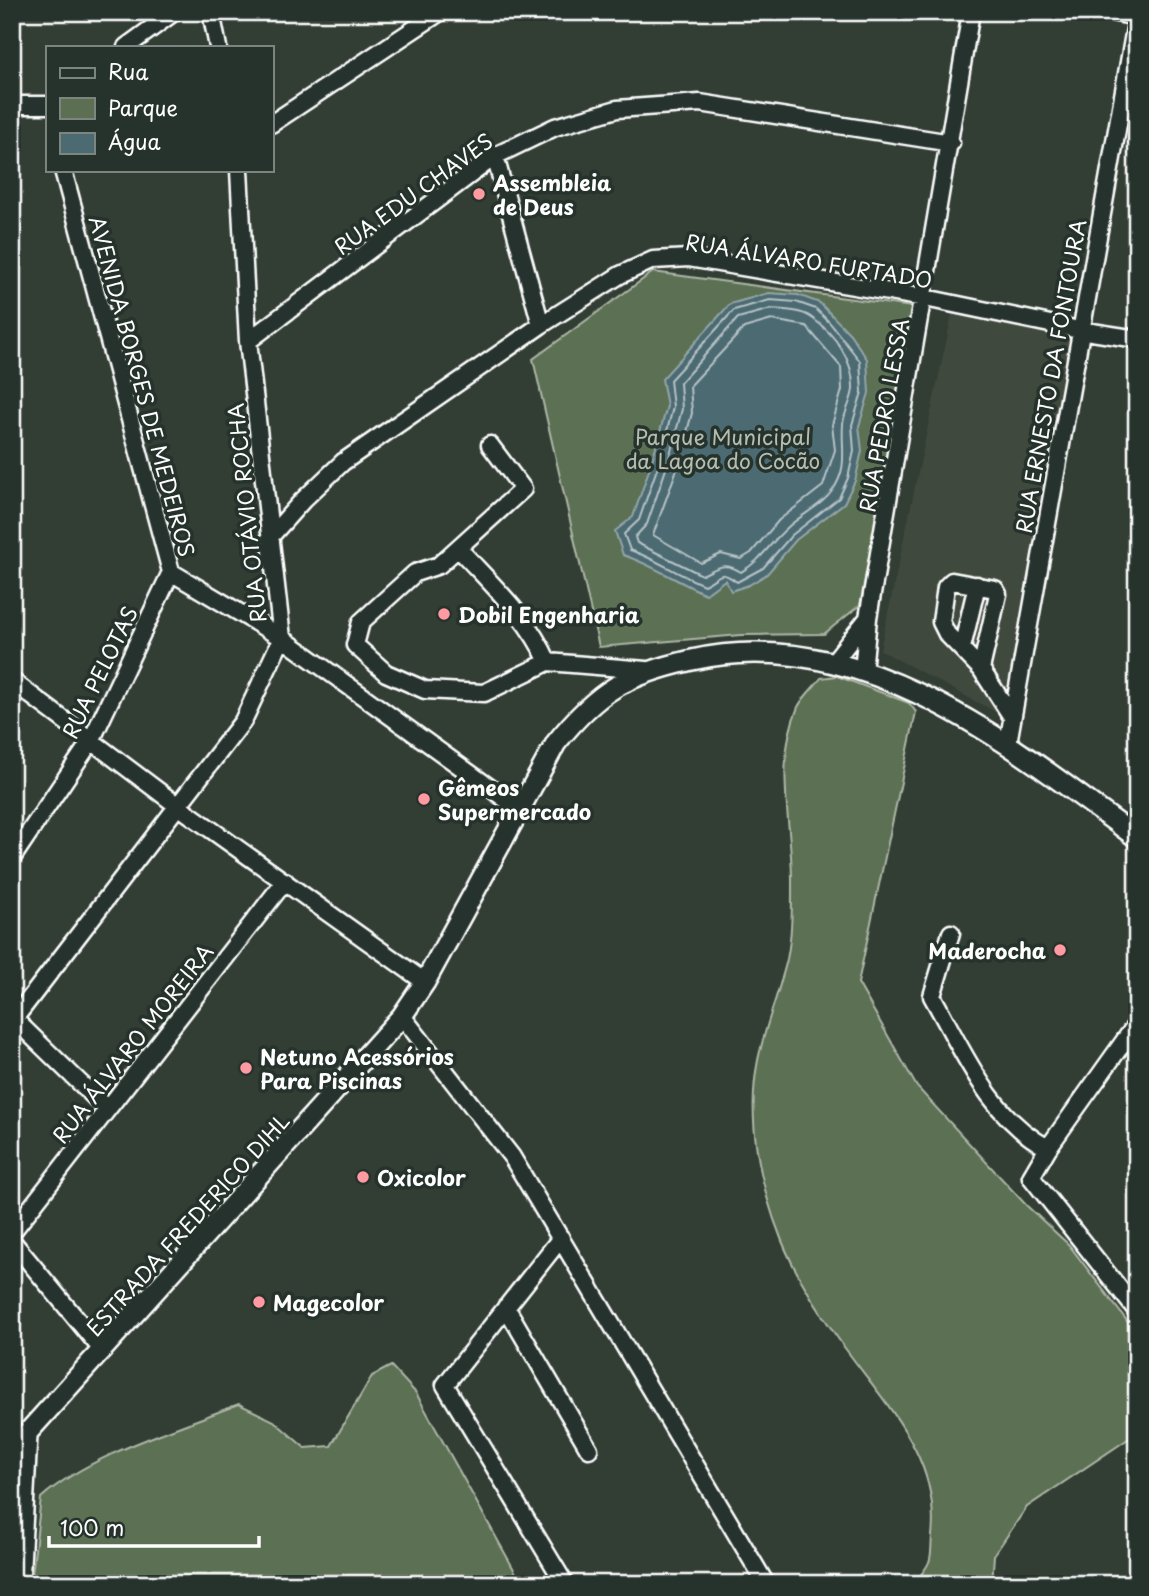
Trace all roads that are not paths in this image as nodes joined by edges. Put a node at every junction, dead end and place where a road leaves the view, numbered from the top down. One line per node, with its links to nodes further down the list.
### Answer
1 (174, 12): 7 (street)
2 (211, 12): 8 (street)
3 (440, 12): 11 (street)
4 (971, 12): 12 (street, RUA PEDRO LESSA)
5 (1111, 12): 6 (street)
6 (1137, 17): 18 (street, RUA ERNESTO DA FONTOURA)
7 (127, 46)
8 (218, 46)
9 (12, 106): 10 (street)
10 (46, 107)
11 (273, 123)
12 (951, 143): 13 (street, RUA EDU CHAVES); 16 (street, RUA PEDRO LESSA)
13 (495, 156): 17 (street); 20 (street, RUA EDU CHAVES)
14 (64, 172): 24 (street, AVENIDA BORGES DE MEDEIROS)
15 (239, 172): 20 (street, RUA OTÁVIO ROCHA)
16 (925, 298): 17 (street, RUA ÁLVARO FURTADO); 18 (street, RUA ÁLVARO FURTADO); 26 (street, RUA PEDRO LESSA)
17 (541, 325): 22 (street, RUA ÁLVARO FURTADO)
18 (1079, 330): 19 (street, RUA ÁLVARO FURTADO); 35 (street, RUA ERNESTO DA FONTOURA)
19 (1137, 339)
20 (248, 341): 22 (street, RUA OTÁVIO ROCHA)
21 (490, 445): 23 (street)
22 (270, 537): 27 (street, RUA OTÁVIO ROCHA)
23 (458, 548): 30 (street); 30 (street)
24 (171, 572): 27 (street, AVENIDA BORGES DE MEDEIROS); 36 (street, RUA PELOTAS)
25 (977, 585): 28 (street); 28 (street); 31 (street)
26 (868, 618): 29 (street, RUA PEDRO LESSA); 33 (street, RUA PEDRO LESSA)
27 (282, 638): 38 (street, RUA OTÁVIO ROCHA); 39 (street, AVENIDA BORGES DE MEDEIROS)
28 (962, 648): 31 (street)
29 (834, 661): 32 (main road, ESTRADA FREDERICO DIHL); 33 (main road, ESTRADA FREDERICO DIHL)
30 (548, 663): 32 (street)
31 (981, 669): 35 (street)
32 (646, 670): 39 (main road, ESTRADA FREDERICO DIHL)
33 (863, 672): 37 (main road, ESTRADA FREDERICO DIHL)
34 (12, 681): 36 (street)
35 (1012, 717): 37 (street, RUA ERNESTO DA FONTOURA)
36 (91, 741): 38 (street); 41 (street, RUA PELOTAS)
37 (1008, 743): 40 (main road, ESTRADA FREDERICO DIHL)
38 (178, 806): 42 (street); 46 (street, RUA OTÁVIO ROCHA)
39 (518, 807): 44 (main road, ESTRADA FREDERICO DIHL)
40 (1132, 830)
41 (12, 858)
42 (285, 881): 44 (street); 48 (street, RUA ÁLVARO MOREIRA)
43 (951, 933): 49 (street)
44 (425, 982): 45 (main road, ESTRADA FREDERICO DIHL)
45 (402, 1016): 51 (street); 55 (main road, ESTRADA FREDERICO DIHL)
46 (13, 1018): 48 (street)
47 (1137, 1023): 49 (street)
48 (107, 1109): 50 (street, RUA ÁLVARO MOREIRA)
49 (1048, 1148): 54 (street)
50 (12, 1231)
51 (561, 1238): 53 (street); 61 (street)
52 (12, 1241): 55 (street)
53 (506, 1307): 57 (street); 60 (street)
54 (1137, 1311)
55 (103, 1351): 56 (main road, ESTRADA FREDERICO DIHL)
56 (27, 1436): 58 (main road, ESTRADA FREDERICO DIHL); 59 (main road)
57 (589, 1449)
58 (12, 1450)
59 (19, 1584)
60 (565, 1584)
61 (766, 1584)

